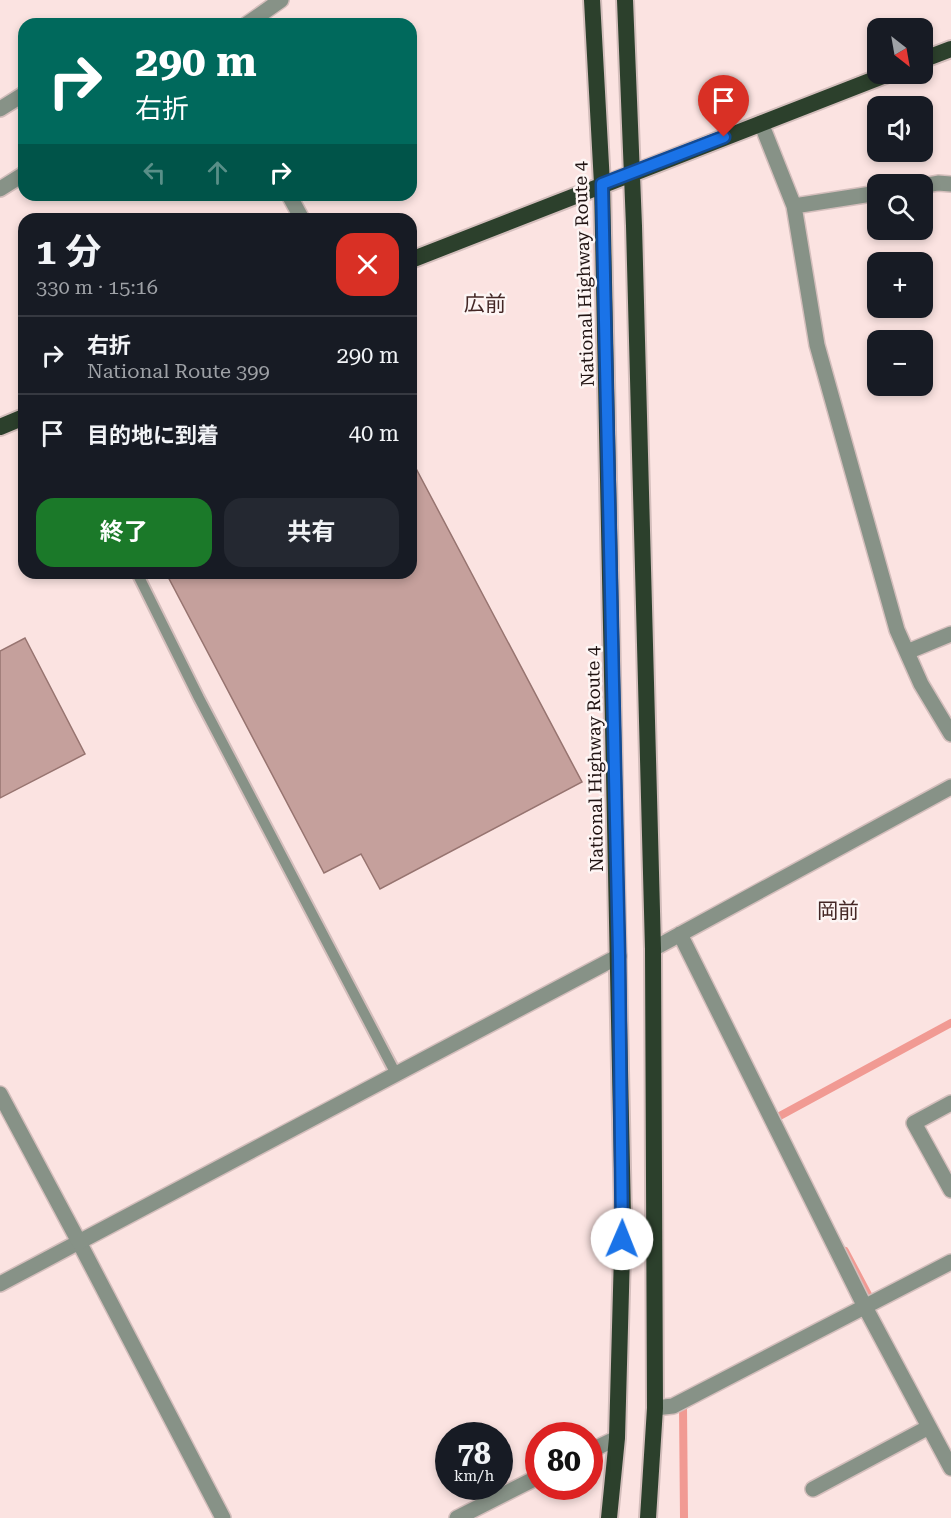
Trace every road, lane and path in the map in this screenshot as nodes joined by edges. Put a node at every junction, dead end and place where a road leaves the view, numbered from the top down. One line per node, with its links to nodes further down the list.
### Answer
1 (592, 0): 13 (highway, National Highway Route 4)
2 (625, 0): 11 (highway)
3 (272, 3): 4 (street)
4 (254, 18)
5 (951, 49): 6 (highway)
6 (933, 56)
7 (867, 82): 10 (highway)
8 (18, 98): 9 (street)
9 (0, 109)
10 (761, 123): 11 (highway); 18 (street)
11 (632, 172): 13 (highway); 28 (highway)
12 (18, 177): 16 (street)
13 (602, 184): 19 (highway); 29 (highway, National Highway Route 4)
14 (933, 184): 15 (street)
15 (951, 184)
16 (1, 186)
17 (867, 195): 18 (street)
18 (794, 206): 24 (street)
19 (417, 258)
20 (18, 420): 21 (highway)
21 (0, 427)
22 (140, 579): 30 (lane)
23 (951, 633): 24 (street)
24 (907, 652): 25 (street)
25 (951, 734)
26 (951, 787): 27 (street)
27 (680, 934): 28 (street); 37 (street)
28 (653, 949): 38 (highway)
29 (619, 956): 30 (street); 40 (highway, National Highway Route 4)
30 (396, 1074): 34 (street)
31 (0, 1094): 34 (street)
32 (951, 1103): 33 (street)
33 (951, 1190)
34 (79, 1242): 36 (street); 45 (street)
35 (951, 1262): 37 (street)
36 (0, 1284)
37 (869, 1308): 38 (street); 39 (street)
38 (655, 1408): 48 (highway)
39 (929, 1428): 42 (street); 44 (street)
40 (617, 1438): 41 (street); 47 (highway, National Highway Route 4)
41 (603, 1445)
42 (951, 1468)
43 (525, 1484): 46 (street)
44 (813, 1489)
45 (223, 1518)
46 (458, 1518)
47 (609, 1518)
48 (648, 1518)

